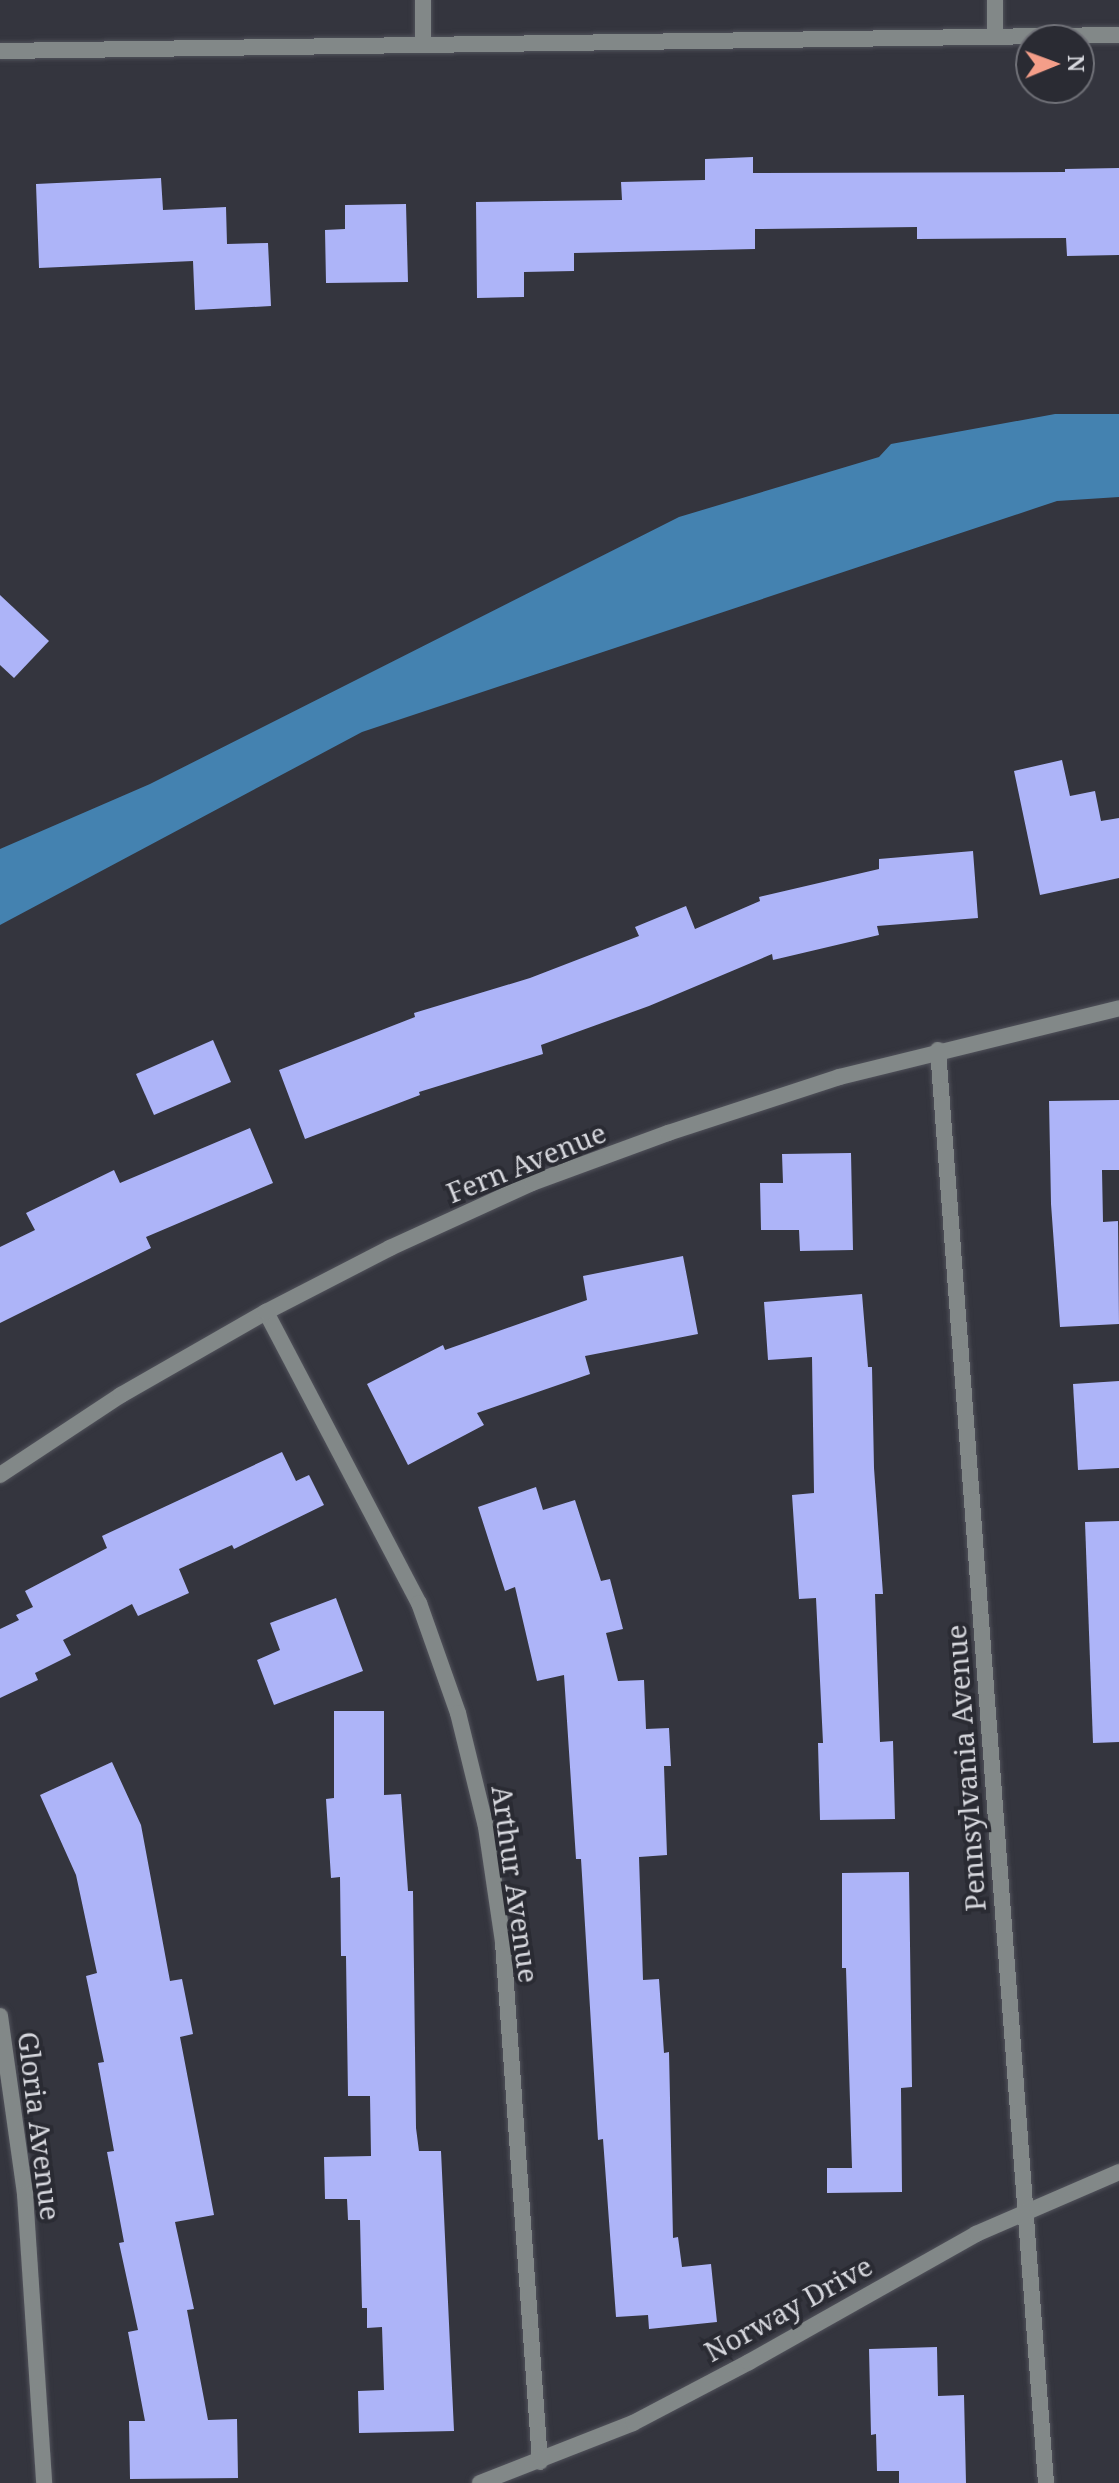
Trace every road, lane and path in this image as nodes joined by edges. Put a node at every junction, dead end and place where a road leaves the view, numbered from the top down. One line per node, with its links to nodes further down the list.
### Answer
1 (423, 0): 5 (street)
2 (995, 0): 4 (street)
3 (1119, 35): 4 (street)
4 (995, 36): 5 (street)
5 (423, 45): 6 (street)
6 (0, 51)
7 (1119, 1008): 8 (street, Fern Avenue)
8 (938, 1050): 9 (street, Fern Avenue); 13 (street, Pennsylvania Avenue)
9 (266, 1312): 10 (street, Fern Avenue); 14 (street, Arthur Avenue)
10 (0, 1475)
11 (0, 2016): 15 (street, Gloria Avenue)
12 (1119, 2172): 13 (street, Norway Drive)
13 (1023, 2212): 14 (street, Norway Drive); 17 (street, Pennsylvania Avenue)
14 (540, 2462): 16 (street, Norway Drive)
15 (44, 2483)
16 (480, 2483)
17 (1046, 2483)

